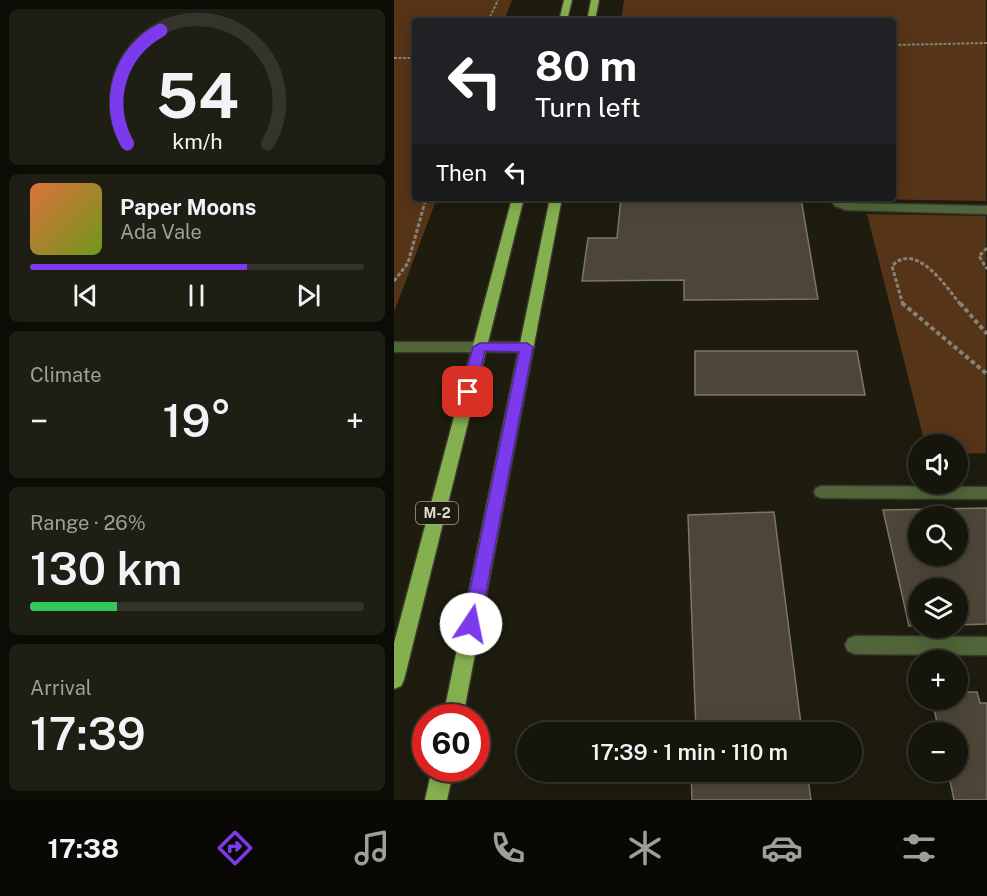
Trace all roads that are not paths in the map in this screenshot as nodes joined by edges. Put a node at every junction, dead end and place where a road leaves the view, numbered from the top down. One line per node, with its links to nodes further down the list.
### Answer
1 (568, 0): 3 (main road)
2 (595, 0): 4 (main road)
3 (564, 18)
4 (592, 18)
5 (517, 201): 10 (main road, M-2)
6 (555, 201): 11 (main road)
7 (837, 201): 8 (lane)
8 (986, 210)
9 (394, 347): 10 (lane)
10 (480, 347): 11 (lane); 16 (main road, M-2)
11 (527, 347): 17 (main road)
12 (822, 492): 13 (lane)
13 (986, 494)
14 (855, 645): 15 (lane)
15 (986, 646)
16 (394, 680)
17 (456, 704)
18 (439, 782): 19 (main road)
19 (436, 800)

